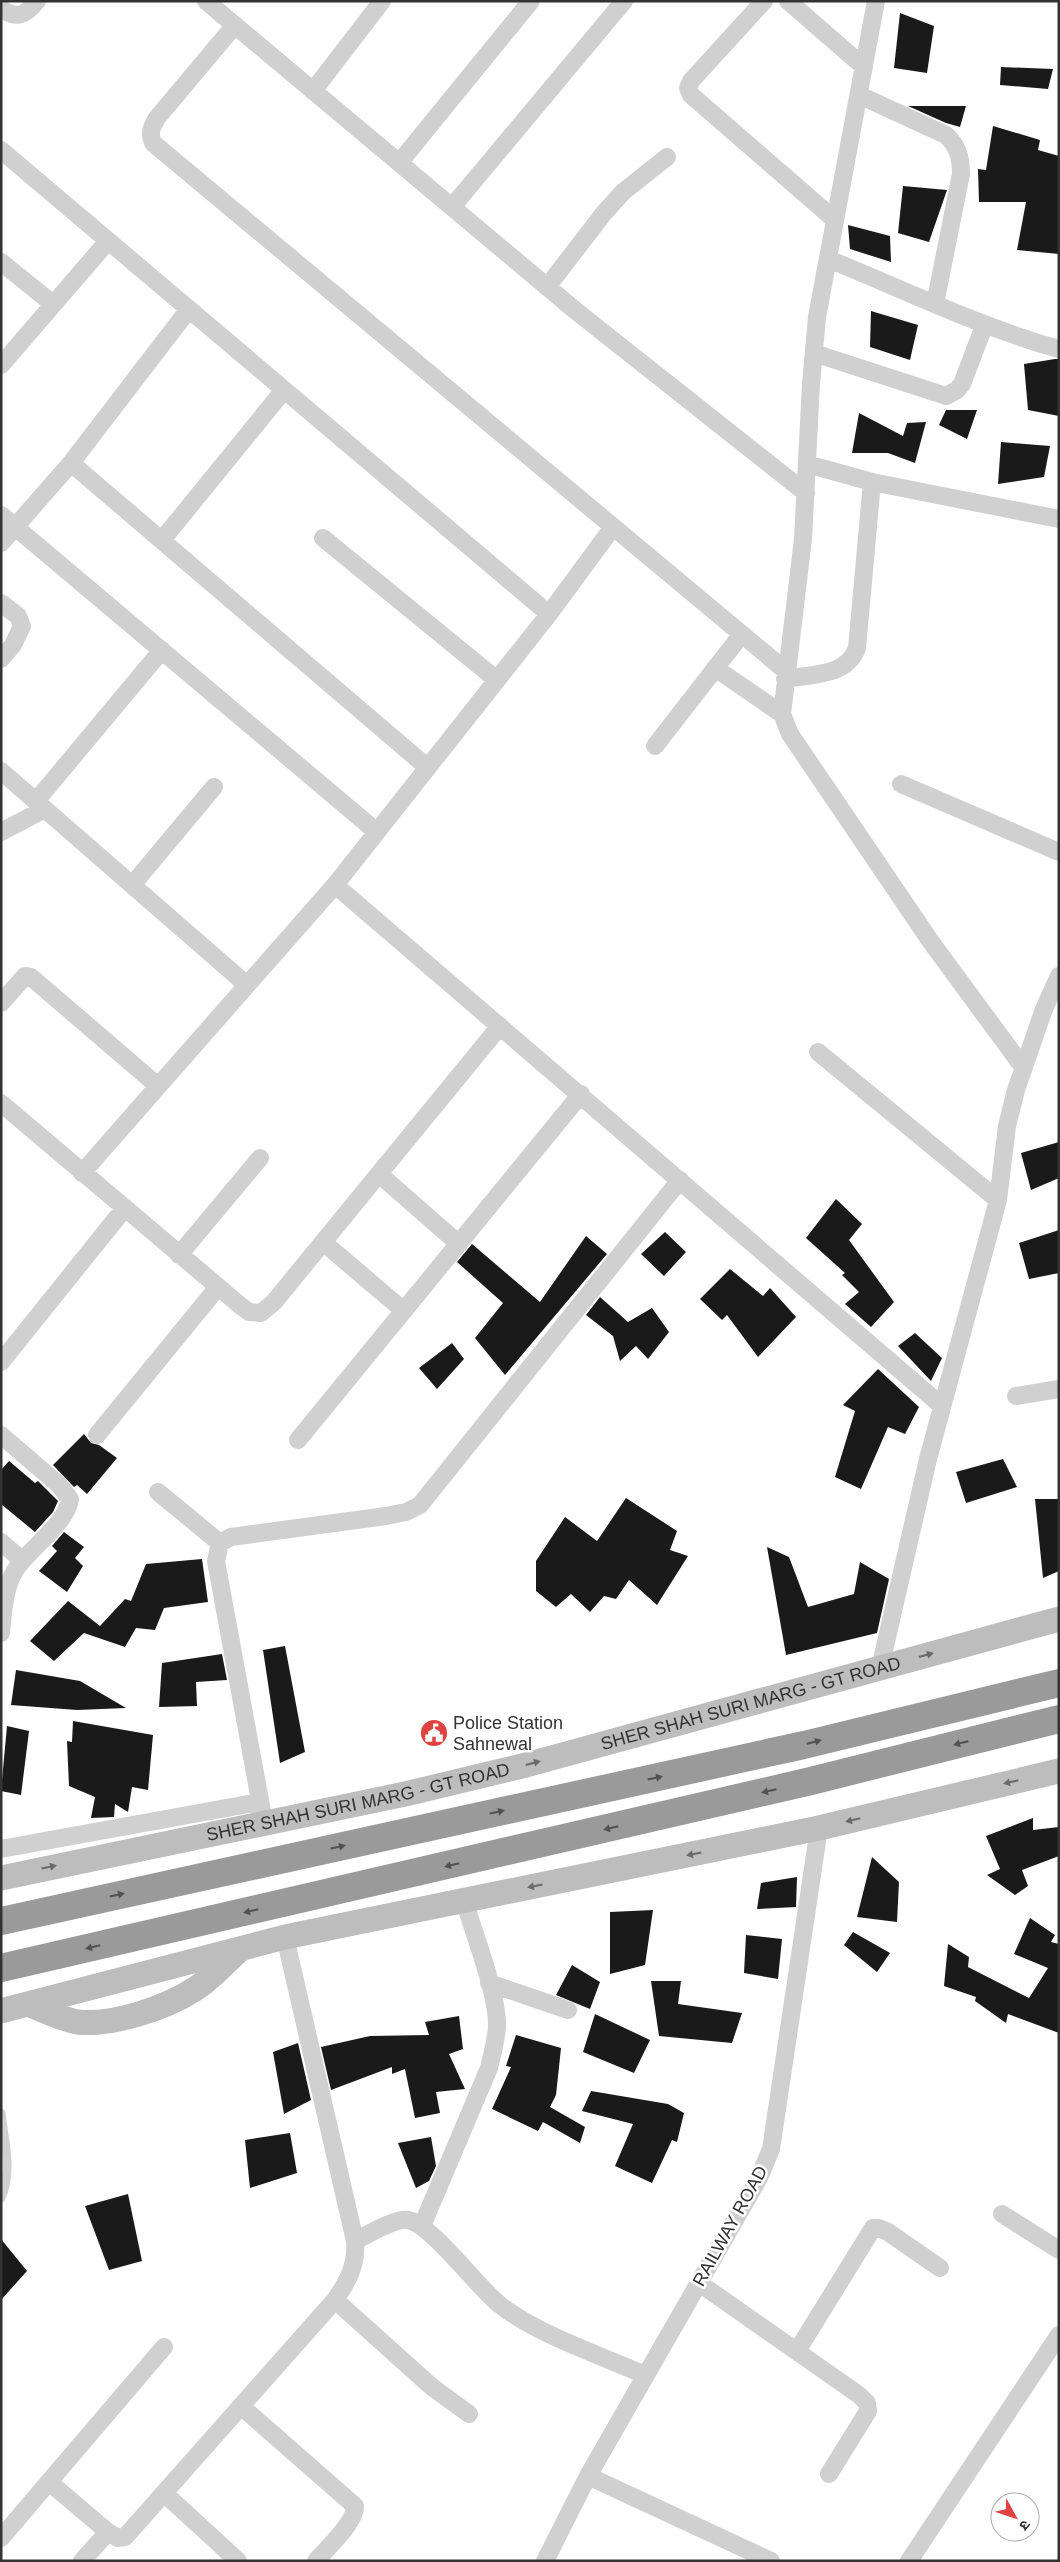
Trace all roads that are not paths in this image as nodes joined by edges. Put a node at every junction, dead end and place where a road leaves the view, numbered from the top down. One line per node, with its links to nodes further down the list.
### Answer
1 (37, 1): 9 (street)
2 (206, 1): 10 (street)
3 (531, 1): 16 (street)
4 (624, 1): 17 (street)
5 (764, 1): 18 (street)
6 (788, 1): 11 (street)
7 (876, 1): 11 (street)
8 (379, 3): 12 (street)
9 (1, 9)
10 (235, 25): 12 (street); 37 (street)
11 (864, 67): 13 (street)
12 (313, 91): 16 (street)
13 (859, 95): 18 (street); 24 (street)
14 (1, 150): 19 (street)
15 (667, 157): 22 (street)
16 (399, 163): 17 (street)
17 (452, 207): 22 (street)
18 (835, 220): 20 (street)
19 (108, 241): 23 (street); 25 (street)
20 (828, 259): 24 (street); 28 (street)
21 (1, 262): 23 (street)
22 (546, 287): 34 (street)
23 (53, 304): 29 (street)
24 (935, 304): 26 (street)
25 (188, 310): 30 (street); 31 (street)
26 (984, 326): 27 (street); 28 (street)
27 (1059, 349)
28 (814, 353): 32 (street)
29 (1, 365)
30 (284, 390): 40 (street); 43 (street)
31 (71, 463): 38 (street); 40 (street)
32 (807, 464): 33 (street); 34 (street)
33 (872, 482): 36 (street); 48 (street)
34 (806, 494): 48 (street)
35 (1, 516): 38 (street)
36 (1059, 519)
37 (613, 526): 43 (street); 44 (street)
38 (15, 527): 41 (street); 45 (street)
39 (323, 538): 49 (street)
40 (162, 540): 52 (street)
41 (1, 543)
42 (1, 603): 46 (street)
43 (549, 614): 49 (street)
44 (742, 634): 47 (street); 48 (street)
45 (162, 650): 56 (street); 58 (street)
46 (1, 659)
47 (715, 668): 50 (street); 51 (street)
48 (785, 675): 50 (street)
49 (497, 680): 52 (street)
50 (782, 714): 67 (street)
51 (655, 746)
52 (428, 768): 58 (street)
53 (1, 771): 56 (street)
54 (901, 784): 59 (street)
55 (214, 787): 60 (street)
56 (40, 805): 57 (street); 60 (street)
57 (1, 832)
58 (377, 832): 61 (street)
59 (1059, 852)
60 (132, 884): 63 (street)
61 (335, 885): 63 (street); 65 (street)
62 (1059, 976): 67 (street)
63 (247, 985): 68 (street)
64 (1, 1003): 68 (street)
65 (500, 1026): 69 (street); 73 (street)
66 (818, 1052): 75 (street)
67 (1023, 1067): 75 (street)
68 (158, 1086): 72 (street)
69 (581, 1094): 74 (street); 78 (street)
70 (1, 1104): 72 (street)
71 (260, 1158): 79 (street)
72 (82, 1173): 76 (street)
73 (379, 1174): 77 (street); 78 (street)
74 (680, 1180): 85 (street); 91 (street)
75 (998, 1200): 85 (street)
76 (124, 1209): 79 (street); 82 (street)
77 (323, 1242): 80 (street); 81 (street)
78 (459, 1244): 81 (street)
79 (179, 1255): 80 (street)
80 (218, 1287): 87 (street)
81 (404, 1311): 88 (street)
82 (1, 1362)
83 (1059, 1389): 84 (street)
84 (1016, 1396)
85 (942, 1406): 95 (street)
86 (1, 1435): 92 (street)
87 (98, 1435)
88 (298, 1440)
89 (158, 1492): 91 (street)
90 (1, 1542): 92 (street)
91 (220, 1543): 99 (street)
92 (22, 1560): 94 (street)
93 (1059, 1619): 95 (street, SHER SHAH SURI MARG - GT ROAD, one-way to 93)
94 (1, 1633)
95 (880, 1668): 99 (street, SHER SHAH SURI MARG - GT ROAD, one-way to 95)
96 (1059, 1683): 104 (highway, one-way to 96)
97 (1059, 1719): 107 (highway, one-way to 107)
98 (1059, 1771): 100 (street, one-way to 100)
99 (262, 1812): 101 (street); 102 (street, SHER SHAH SURI MARG - GT ROAD, one-way to 99)
100 (819, 1828): 103 (street, one-way to 103); 119 (street, RAILWAY ROAD)
101 (1, 1849)
102 (1, 1878)
103 (464, 1900): 105 (street); 108 (street)
104 (1, 1920)
105 (285, 1937): 106 (street); 116 (street)
106 (240, 1949): 109 (street); 109 (street)
107 (1, 1968)
108 (489, 1983): 110 (street); 115 (street)
109 (30, 2005): 111 (street)
110 (568, 2010)
111 (1, 2011)
112 (1, 2112): 113 (lane)
113 (1, 2198)
114 (1002, 2214): 117 (street)
115 (422, 2226): 116 (street); 124 (street)
116 (355, 2241): 120 (street)
117 (1059, 2250)
118 (940, 2268): 123 (street)
119 (699, 2283): 123 (street); 124 (street, RAILWAY ROAD)
120 (335, 2300): 125 (street); 126 (street)
121 (1059, 2335): 138 (street)
122 (164, 2347): 129 (street)
123 (797, 2352): 127 (street)
124 (645, 2375): 128 (street, RAILWAY ROAD)
125 (242, 2407): 130 (street); 135 (street)
126 (469, 2414)
127 (829, 2474)
128 (588, 2476): 136 (street, RAILWAY ROAD); 137 (street)
129 (49, 2482): 131 (street); 132 (street)
130 (165, 2494): 131 (street); 133 (street)
131 (108, 2532): 134 (street)
132 (1, 2538)
133 (233, 2559)
134 (82, 2561)
135 (316, 2561)
136 (545, 2561)
137 (771, 2561)
138 (909, 2561)

